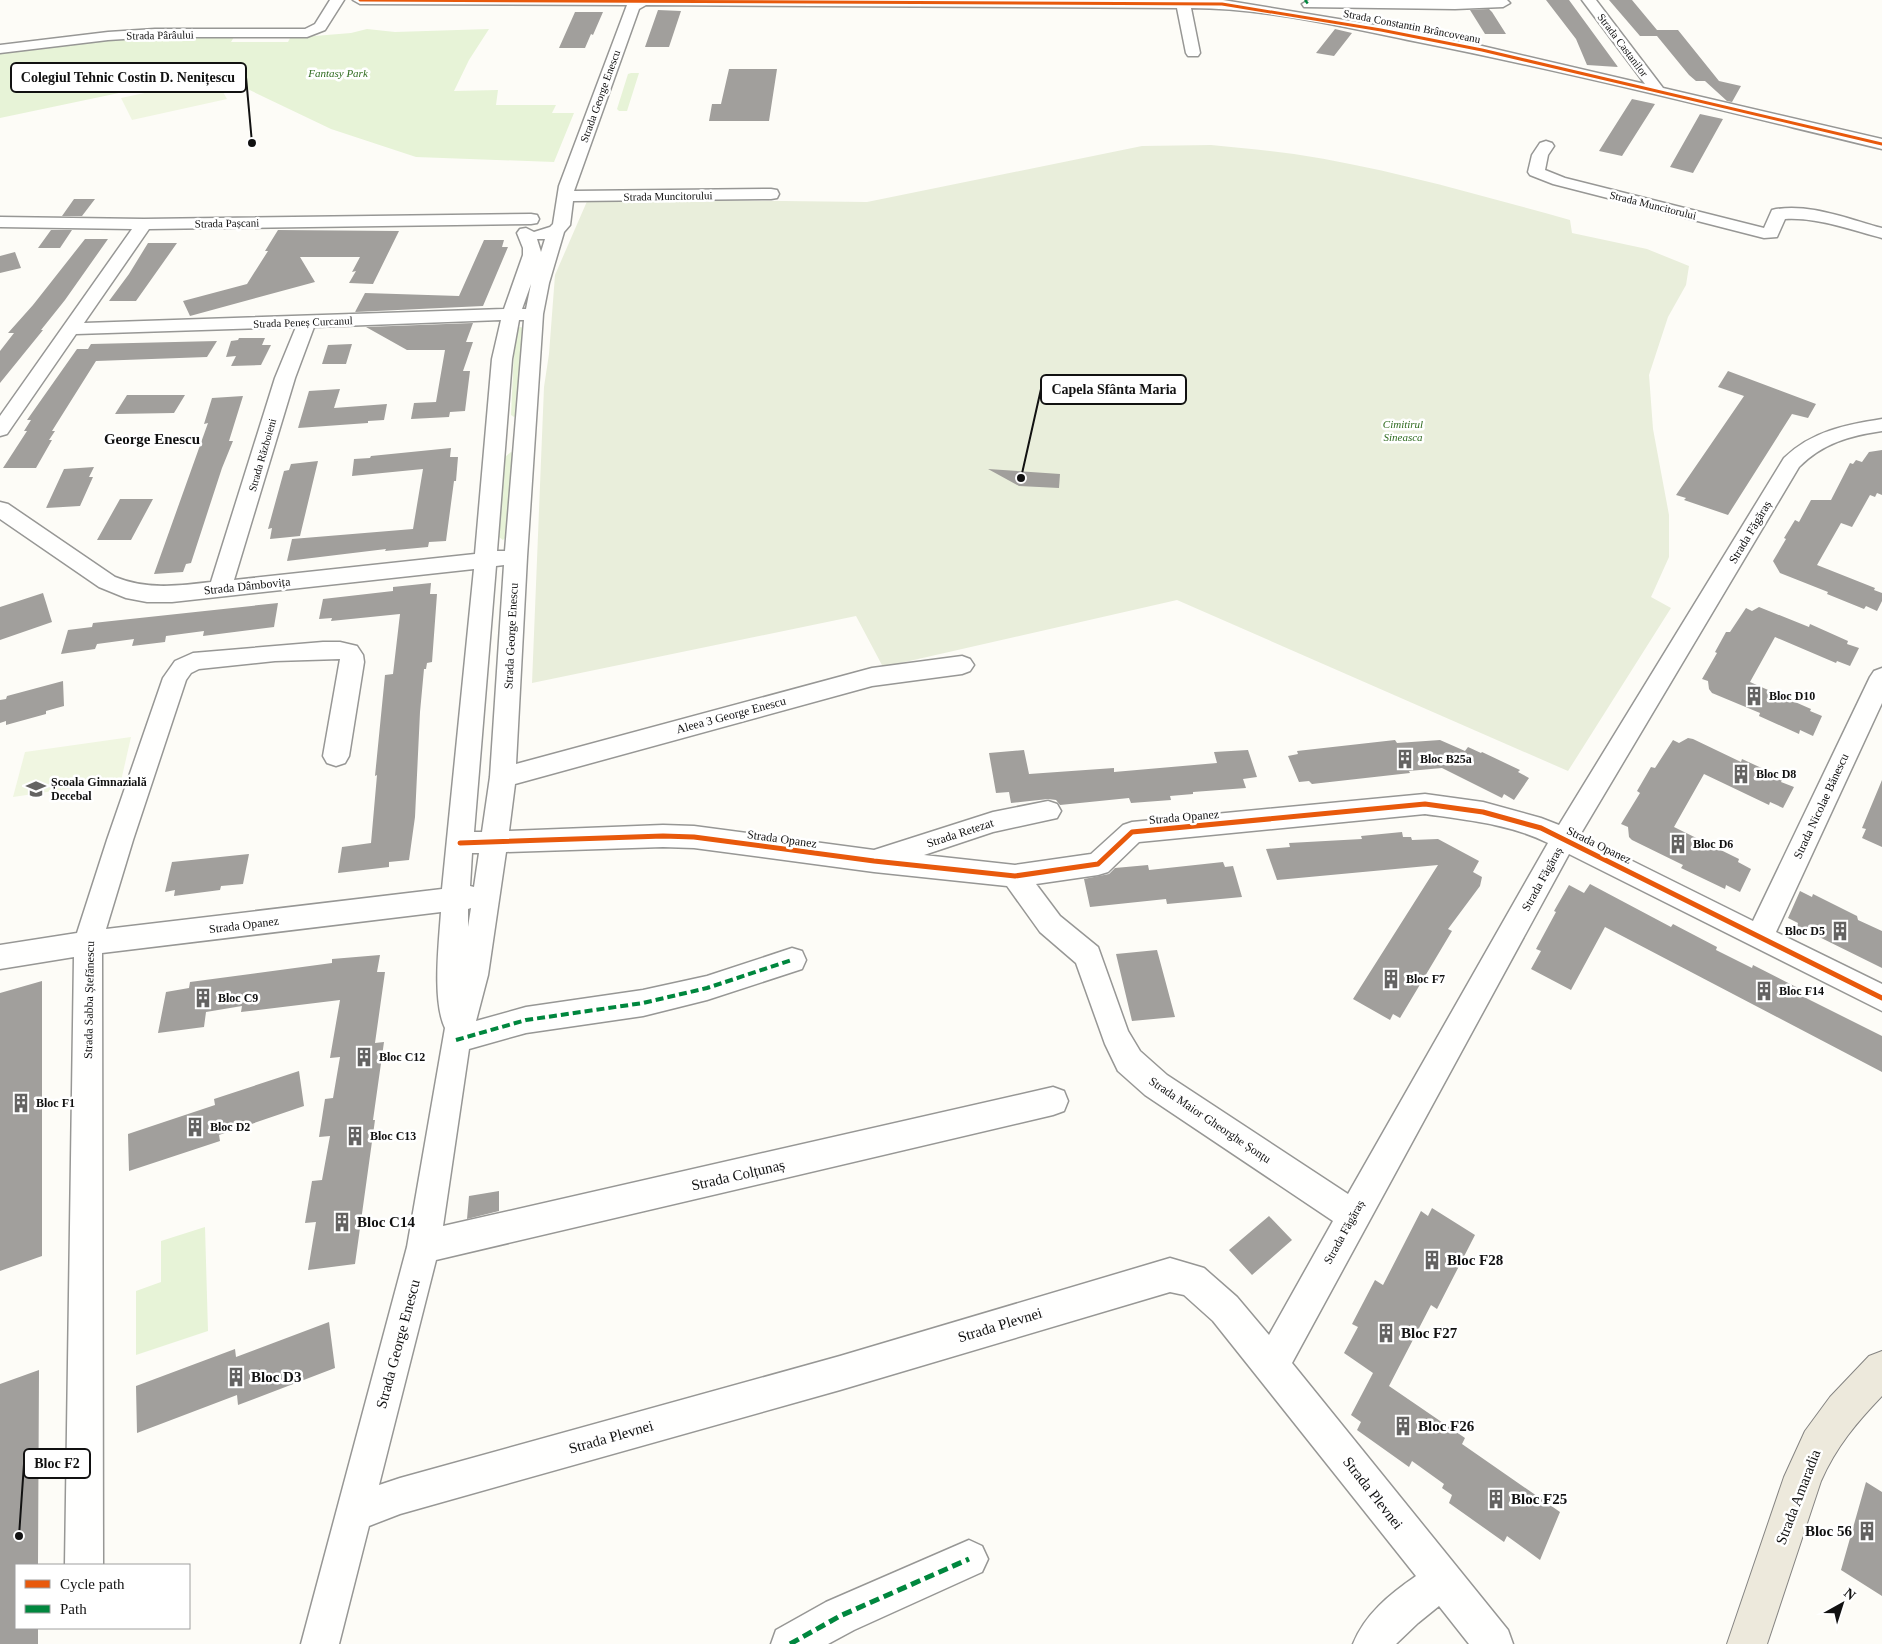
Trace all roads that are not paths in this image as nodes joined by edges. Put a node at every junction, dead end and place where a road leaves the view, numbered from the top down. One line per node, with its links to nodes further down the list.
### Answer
1 (337, 0): 12 (street, Strada Pârâului)
2 (360, 0): 4 (street, Strada Constantin Brâncoveanu)
3 (1589, 0): 14 (street, Strada Castanilor)
4 (482, 1): 5 (street, Strada Constantin Brâncoveanu)
5 (634, 1): 6 (street, Strada Constantin Brâncoveanu); 17 (street, Strada George Enescu)
6 (909, 1): 7 (street, Strada Constantin Brâncoveanu)
7 (1110, 2): 10 (street, Strada Constantin Brâncoveanu)
8 (1306, 2): 9 (street); 11 (street)
9 (1503, 3)
10 (1183, 4): 11 (street, Strada Constantin Brâncoveanu); 13 (street)
11 (1272, 10): 14 (street, Strada Constantin Brâncoveanu)
12 (0, 49)
13 (1193, 53)
14 (1658, 90): 15 (street, Strada Constantin Brâncoveanu)
15 (1882, 144)
16 (1546, 146): 23 (street, Strada Muncitorului)
17 (567, 191): 18 (street, Strada Muncitorului); 19 (street, Strada George Enescu); 22 (street, Strada George Enescu)
18 (771, 194)
19 (534, 220): 21 (street, Strada Pașcani); 22 (street, Strada Pașcani); 25 (street, Strada George Enescu)
20 (0, 222): 21 (street, Strada Pașcani)
21 (144, 224): 27 (street)
22 (558, 226): 24 (street, Strada George Enescu)
23 (1882, 233)
24 (534, 314): 25 (street, Strada Peneș Curcanul); 31 (street, Strada George Enescu)
25 (511, 315): 26 (street, Strada Peneș Curcanul); 32 (street, Strada George Enescu)
26 (307, 322): 27 (street, Strada Peneș Curcanul); 33 (street, Strada Războieni)
27 (72, 329): 29 (street)
28 (1882, 425): 39 (street, Strada Făgăraș)
29 (0, 430)
30 (0, 509): 33 (street, Strada Dâmbovița)
31 (516, 557): 32 (street, Strada Dâmbovița); 37 (street, Strada George Enescu)
32 (486, 560): 33 (street, Strada Dâmbovița); 41 (street, Strada George Enescu)
33 (220, 589)
34 (962, 665): 37 (street, Aleea 3 George Enescu)
35 (1882, 677): 46 (street, Strada Nicolae Bănescu)
36 (336, 756): 47 (street, Strada Sabba Ștefănescu)
37 (503, 777): 40 (street, Strada George Enescu)
38 (1048, 811): 42 (street, Strada Retezat)
39 (1564, 838): 43 (street, Strada Opanez); 46 (street, Strada Opanez); 53 (street, Strada Făgăraș)
40 (495, 840): 41 (street, Strada Opanez); 42 (street, Strada Opanez); 44 (street, Strada George Enescu)
41 (460, 843): 45 (street, Strada George Enescu)
42 (874, 861): 43 (street, Strada Opanez)
43 (1015, 876): 53 (street, Strada Maior Gheorghe Șonțu)
44 (487, 894): 45 (street, Strada Opanez); 51 (street, Strada George Enescu)
45 (455, 899): 47 (street, Strada Opanez); 51 (street, Strada George Enescu)
46 (1760, 936): 50 (street, Strada Opanez)
47 (88, 943): 48 (street, Strada Opanez); 59 (street, Strada Sabba Ștefănescu)
48 (0, 957)
49 (792, 960): 51 (street)
50 (1882, 998)
51 (456, 1040): 54 (street, Strada George Enescu)
52 (1053, 1101): 54 (street, Strada Colțunaș)
53 (1353, 1216): 55 (street, Strada Făgăraș)
54 (423, 1247): 57 (street, Strada George Enescu)
55 (1272, 1365): 57 (street, Strada Plevnei); 60 (street, Strada Plevnei)
56 (1882, 1369): 65 (main road, Strada Amaradia)
57 (353, 1514): 61 (street, Strada George Enescu)
58 (969, 1559): 62 (street)
59 (84, 1564)
60 (1442, 1581): 63 (street); 64 (street, Strada Plevnei)
61 (320, 1644)
62 (790, 1644)
63 (1372, 1644)
64 (1494, 1644)
65 (1748, 1644)

